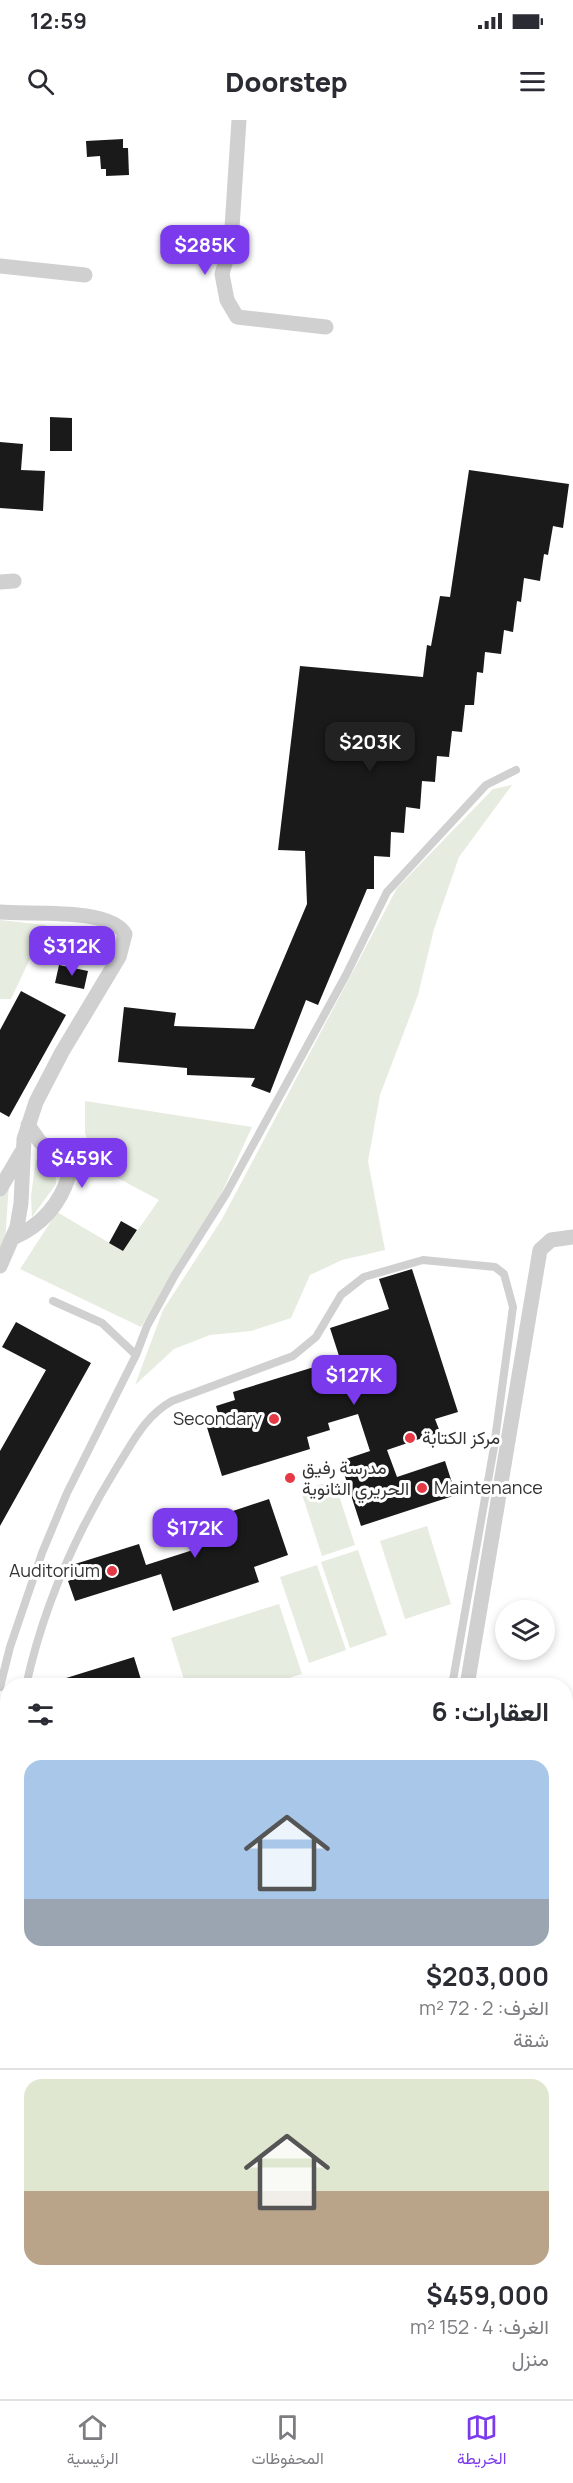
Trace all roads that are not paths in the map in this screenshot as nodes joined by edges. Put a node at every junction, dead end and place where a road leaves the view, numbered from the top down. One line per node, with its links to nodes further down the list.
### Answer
1 (239, 120): 4 (street)
2 (0, 266): 3 (street)
3 (85, 275)
4 (326, 327)
5 (516, 770): 14 (lane)
6 (0, 912): 7 (street)
7 (28, 1125): 8 (street); 11 (street)
8 (22, 1150): 9 (street); 11 (street)
9 (0, 1189)
10 (573, 1237): 18 (street)
11 (13, 1238): 12 (street)
12 (1, 1259)
13 (53, 1301): 14 (lane)
14 (136, 1355): 15 (lane)
15 (2, 1678)
16 (28, 1678): 17 (lane)
17 (453, 1678)
18 (468, 1678)

